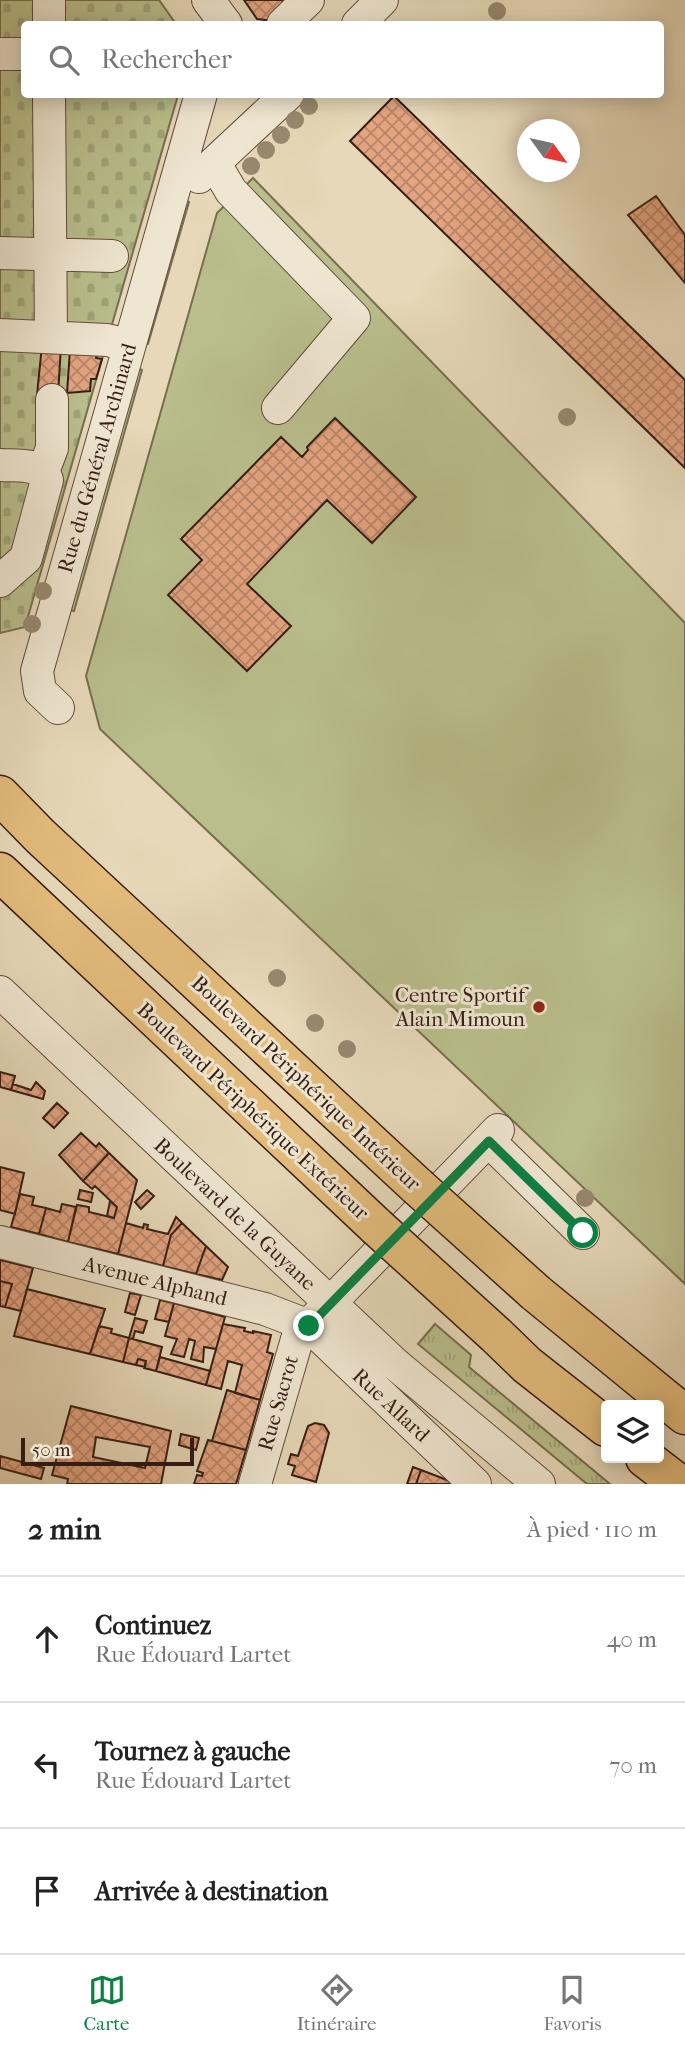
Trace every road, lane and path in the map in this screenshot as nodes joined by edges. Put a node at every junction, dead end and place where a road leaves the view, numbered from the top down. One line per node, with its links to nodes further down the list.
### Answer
1 (49, 0): 4 (street)
2 (307, 0): 5 (street)
3 (382, 0): 6 (street)
4 (49, 21)
5 (286, 21)
6 (361, 21)
7 (0, 54): 8 (street)
8 (21, 54)
9 (49, 98): 15 (street)
10 (200, 98): 13 (street, Rue du Général Archinard)
11 (279, 98): 12 (street)
12 (215, 164): 13 (street); 21 (street)
13 (169, 202): 19 (street, Rue du Général Archinard)
14 (0, 253): 15 (street)
15 (48, 254): 16 (street); 18 (street)
16 (112, 256)
17 (0, 335): 18 (street)
18 (51, 337): 19 (street)
19 (128, 345): 25 (street, Rue du Général Archinard)
20 (52, 400): 23 (street)
21 (278, 408)
22 (0, 466): 23 (street)
23 (43, 472): 24 (street)
24 (0, 581)
25 (58, 708)
26 (0, 795): 32 (highway, Boulevard Périphérique Intérieur, bridge)
27 (0, 872): 33 (highway, Boulevard Périphérique Extérieur, bridge)
28 (0, 992): 31 (street, Boulevard de la Guyane)
29 (583, 1233): 31 (street, Rue Sacrot)
30 (0, 1242): 31 (street, Avenue Alphand)
31 (320, 1315): 35 (street, Rue Sacrot); 36 (street, Rue Allard); 37 (street, Boulevard de la Guyane)
32 (685, 1415)
33 (601, 1423)
34 (652, 1463): 38 (highway)
35 (255, 1484)
36 (475, 1484)
37 (539, 1484)
38 (679, 1484)

